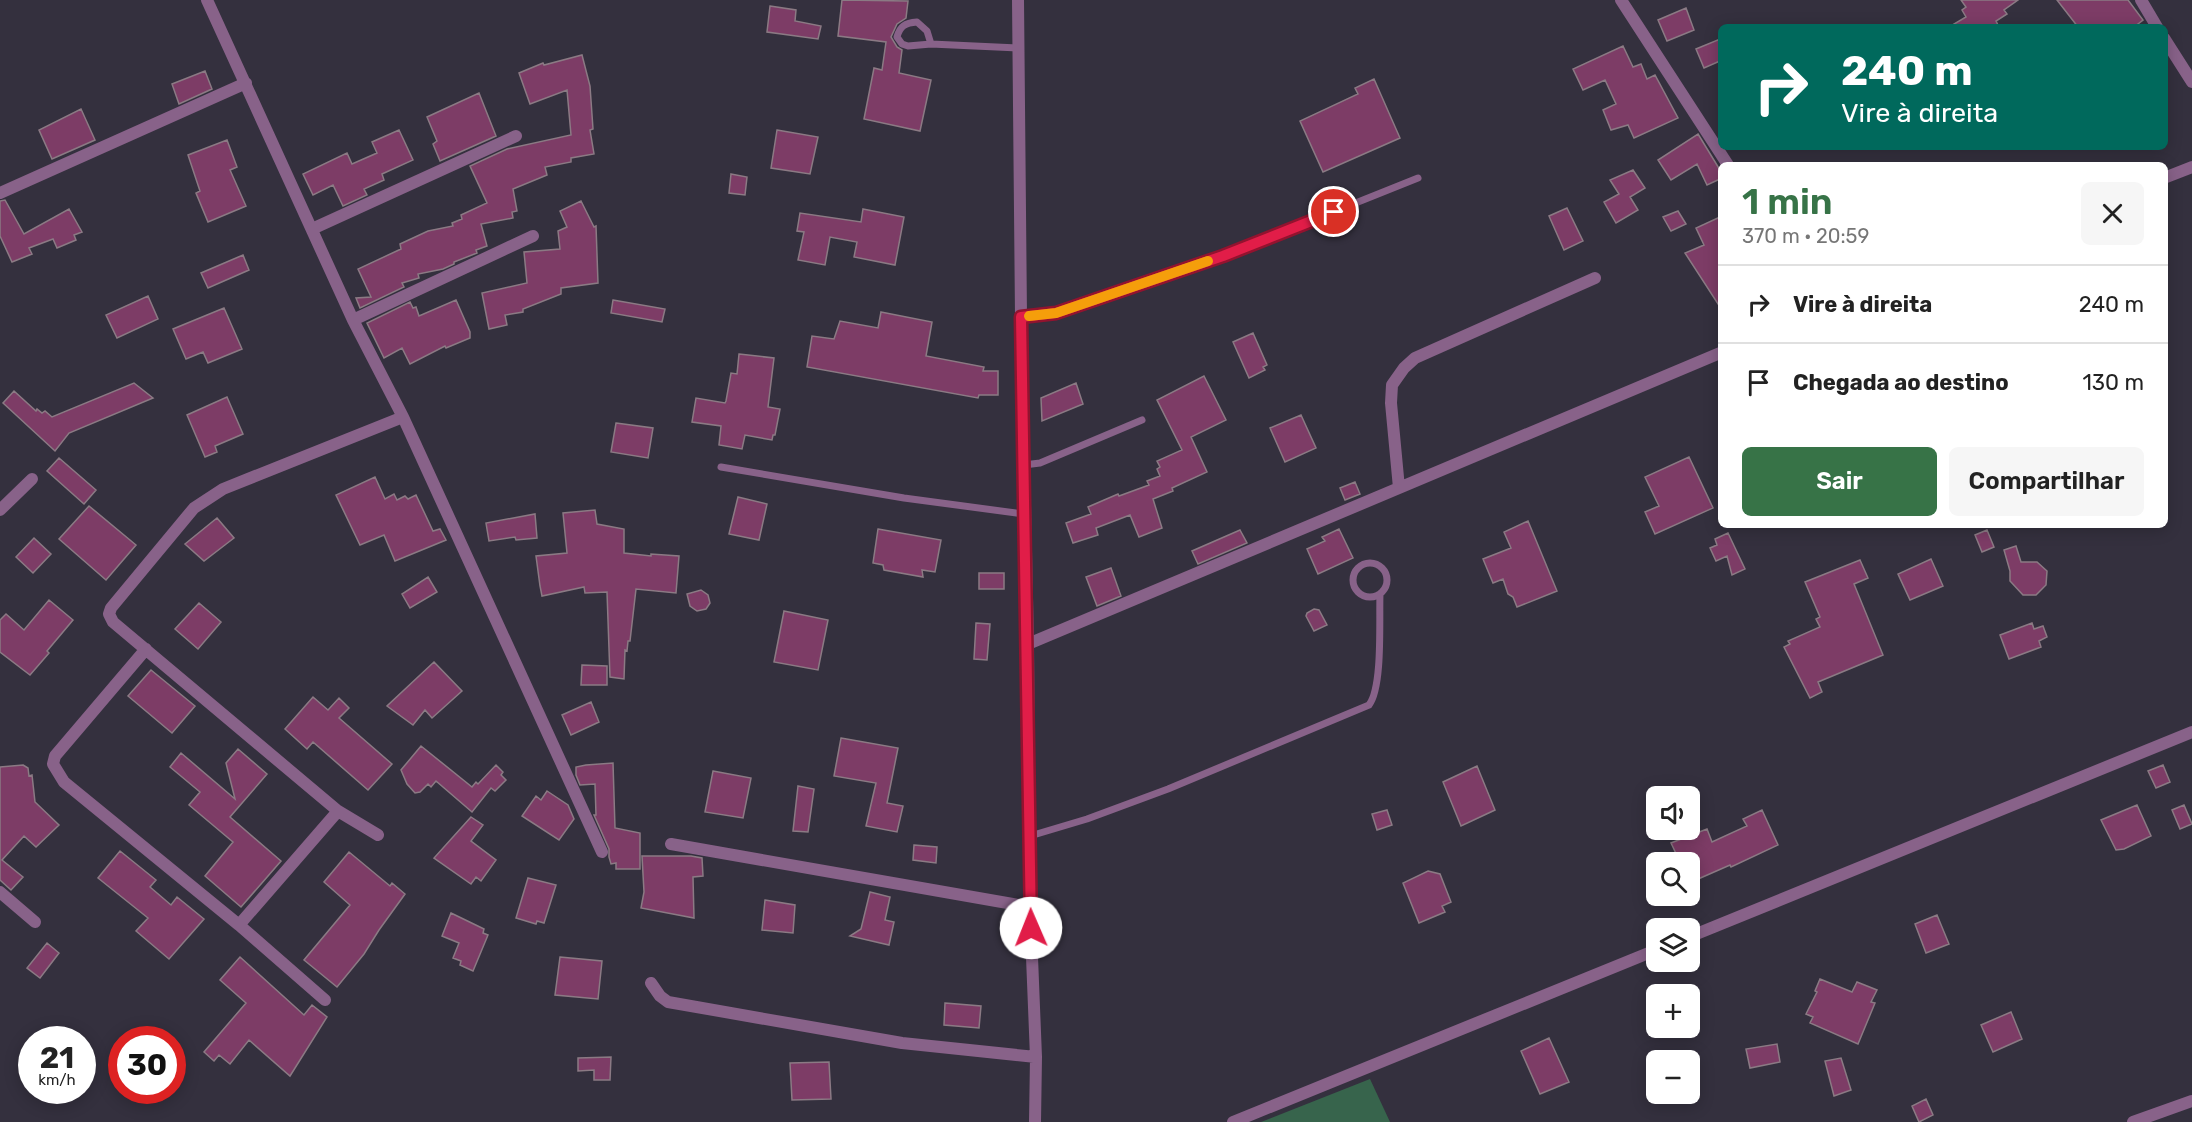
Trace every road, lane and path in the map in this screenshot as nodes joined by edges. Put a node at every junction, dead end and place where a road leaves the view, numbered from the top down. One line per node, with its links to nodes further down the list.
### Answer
1 (207, 0): 9 (street)
2 (1018, 0): 8 (street)
3 (1621, 0): 12 (street)
4 (2141, 0): 5 (street)
5 (2155, 24)
6 (931, 44): 6 (lane); 8 (lane)
7 (2168, 44): 10 (street)
8 (1019, 48): 20 (street)
9 (246, 82): 16 (street); 17 (street)
10 (2192, 82)
11 (516, 136): 17 (street)
12 (1718, 150)
13 (2192, 168): 14 (street)
14 (2168, 177)
15 (1418, 178): 20 (lane)
16 (0, 193)
17 (312, 229): 21 (street)
18 (533, 236): 21 (street)
19 (1594, 278): 28 (street)
20 (1021, 317): 25 (street)
21 (353, 320): 23 (street)
22 (1718, 354): 28 (street)
23 (403, 417): 33 (street); 39 (street)
24 (1142, 420): 25 (lane)
25 (1024, 465): 30 (street)
26 (721, 467): 30 (lane)
27 (32, 479): 29 (street)
28 (1399, 488): 32 (street)
29 (0, 510)
30 (1024, 514): 32 (street)
31 (1380, 594): 31 (lane); 37 (lane)
32 (1028, 645): 37 (street)
33 (146, 649): 35 (street); 43 (street)
34 (2192, 732): 44 (street)
35 (338, 811): 36 (street); 43 (street)
36 (378, 835)
37 (1030, 836): 41 (street)
38 (671, 844): 41 (street)
39 (602, 852)
40 (0, 892): 42 (street)
41 (1030, 907): 48 (street)
42 (35, 922)
43 (239, 926): 47 (street)
44 (1700, 933)
45 (1646, 954): 51 (street)
46 (651, 983): 48 (street)
47 (326, 1000)
48 (1036, 1057): 50 (street)
49 (2192, 1101): 52 (street)
50 (1035, 1122)
51 (1233, 1122)
52 (2133, 1122)

